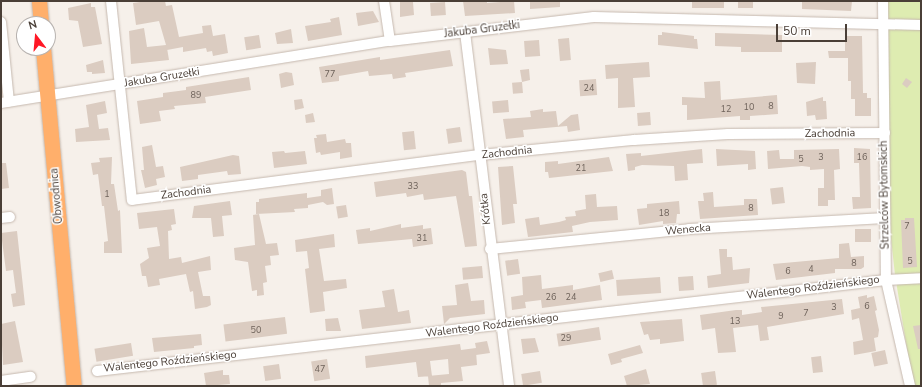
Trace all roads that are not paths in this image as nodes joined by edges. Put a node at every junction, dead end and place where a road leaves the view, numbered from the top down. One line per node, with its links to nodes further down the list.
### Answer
1 (39, 1): 5 (highway)
2 (112, 1): 12 (street)
3 (384, 1): 10 (street)
4 (883, 1): 7 (street, Strzelców Bytomskich)
5 (40, 16)
6 (1, 22): 14 (street)
7 (884, 24): 8 (street, Jakuba Gruzełki); 9 (street, Jakuba Gruzełki); 15 (street, Strzelców Bytomskich)
8 (921, 25)
9 (465, 32): 10 (street, Jakuba Gruzełki); 16 (street, Krótka)
10 (390, 41): 12 (street, Jakuba Gruzełki)
11 (44, 56): 13 (highway, Obwodnica)
12 (120, 85): 13 (street, Jakuba Gruzełki); 16 (street, Zachodnia)
13 (47, 96): 14 (street, Jakuba Gruzełki); 22 (highway, Obwodnica)
14 (5, 102)
15 (884, 133): 16 (street, Zachodnia); 17 (street, Strzelców Bytomskich)
16 (480, 155): 18 (street, Krótka)
17 (885, 218): 18 (street, Wenecka); 20 (street, Strzelców Bytomskich)
18 (490, 249): 21 (street, Krótka)
19 (921, 278): 20 (street, Walentego Roździeńskiego)
20 (886, 280): 21 (street, Walentego Roździeńskiego); 29 (street, Strzelców Bytomskich)
21 (500, 325): 23 (street, Walentego Roździeńskiego); 28 (street, Krótka)
22 (70, 344): 26 (highway, Obwodnica); 27 (highway, Obwodnica)
23 (96, 370)
24 (31, 377): 25 (street)
25 (1, 381)
26 (69, 386)
27 (74, 386)
28 (509, 386)
29 (910, 386)

